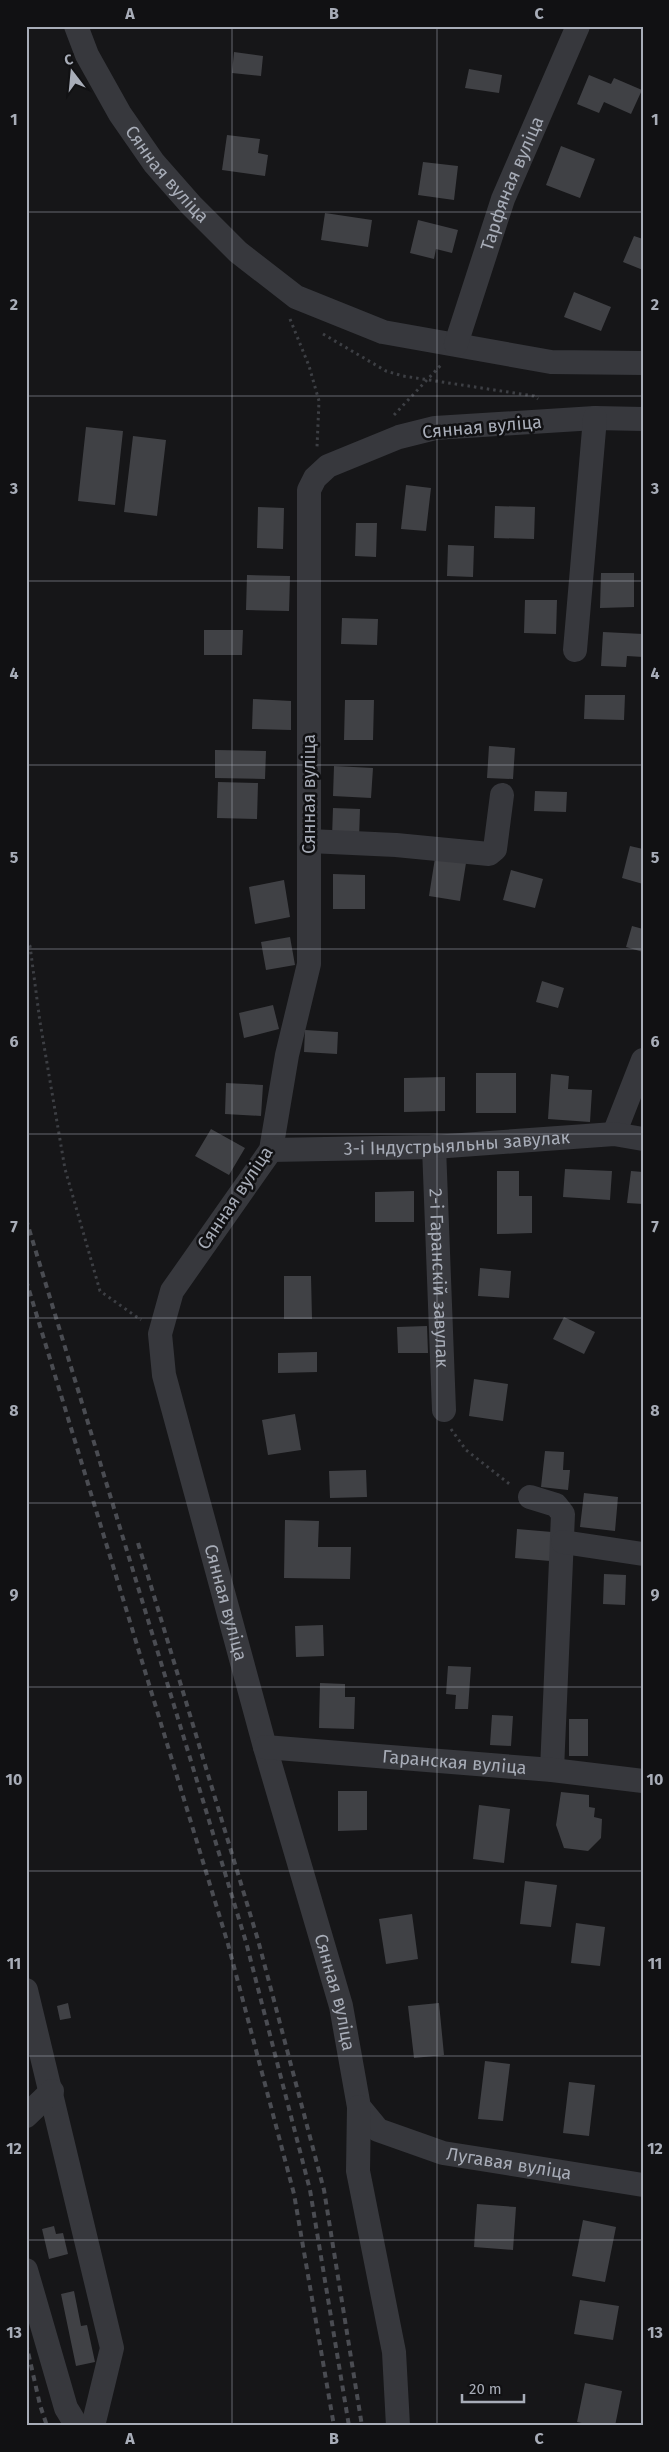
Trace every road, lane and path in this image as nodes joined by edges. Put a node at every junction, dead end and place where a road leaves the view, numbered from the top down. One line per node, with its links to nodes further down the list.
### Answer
1 (76, 26): 6 (street, Сянная вуліца)
2 (578, 26): 6 (street, Тарфяная вуліца)
3 (286, 312): 4 (path)
4 (294, 317)
5 (319, 332): 8 (path)
6 (456, 344): 7 (street, Сянная вуліца); 8 (path)
7 (643, 363)
8 (427, 380): 11 (path); 12 (path)
9 (595, 418): 10 (street, Сянная вуліца); 11 (street, Сянная вуліца); 13 (street)
10 (643, 419)
11 (558, 421): 15 (street, Сянная вуліца)
12 (388, 422)
13 (575, 650)
14 (502, 795): 15 (street)
15 (309, 841): 21 (street, Сянная вуліца)
16 (26, 940): 22 (path)
17 (643, 1060): 18 (street)
18 (614, 1134): 19 (street, 3-і Індустрыяльны завулак); 20 (street, 3-і Індустрыяльны завулак)
19 (643, 1139)
20 (434, 1147): 21 (street, 3-і Індустрыяльны завулак); 23 (street, 2-і Гаранскій завулак)
21 (271, 1150): 22 (street, Сянная вуліца)
22 (160, 1334): 27 (street, Сянная вуліца)
23 (444, 1410): 24 (path)
24 (530, 1497): 25 (street)
25 (563, 1542): 26 (street); 28 (street)
26 (643, 1554)
27 (265, 1747): 28 (street, Гаранская вуліца); 32 (street, Сянная вуліца)
28 (552, 1770): 29 (street, Гаранская вуліца)
29 (643, 1781)
30 (26, 1990): 31 (street)
31 (52, 2091): 33 (street); 38 (street)
32 (359, 2106): 34 (street, Сянная вуліца); 39 (street)
33 (26, 2116)
34 (378, 2130): 35 (street, Лугавая вуліца)
35 (643, 2185)
36 (26, 2270): 37 (street)
37 (77, 2426)
38 (92, 2426)
39 (398, 2426)

